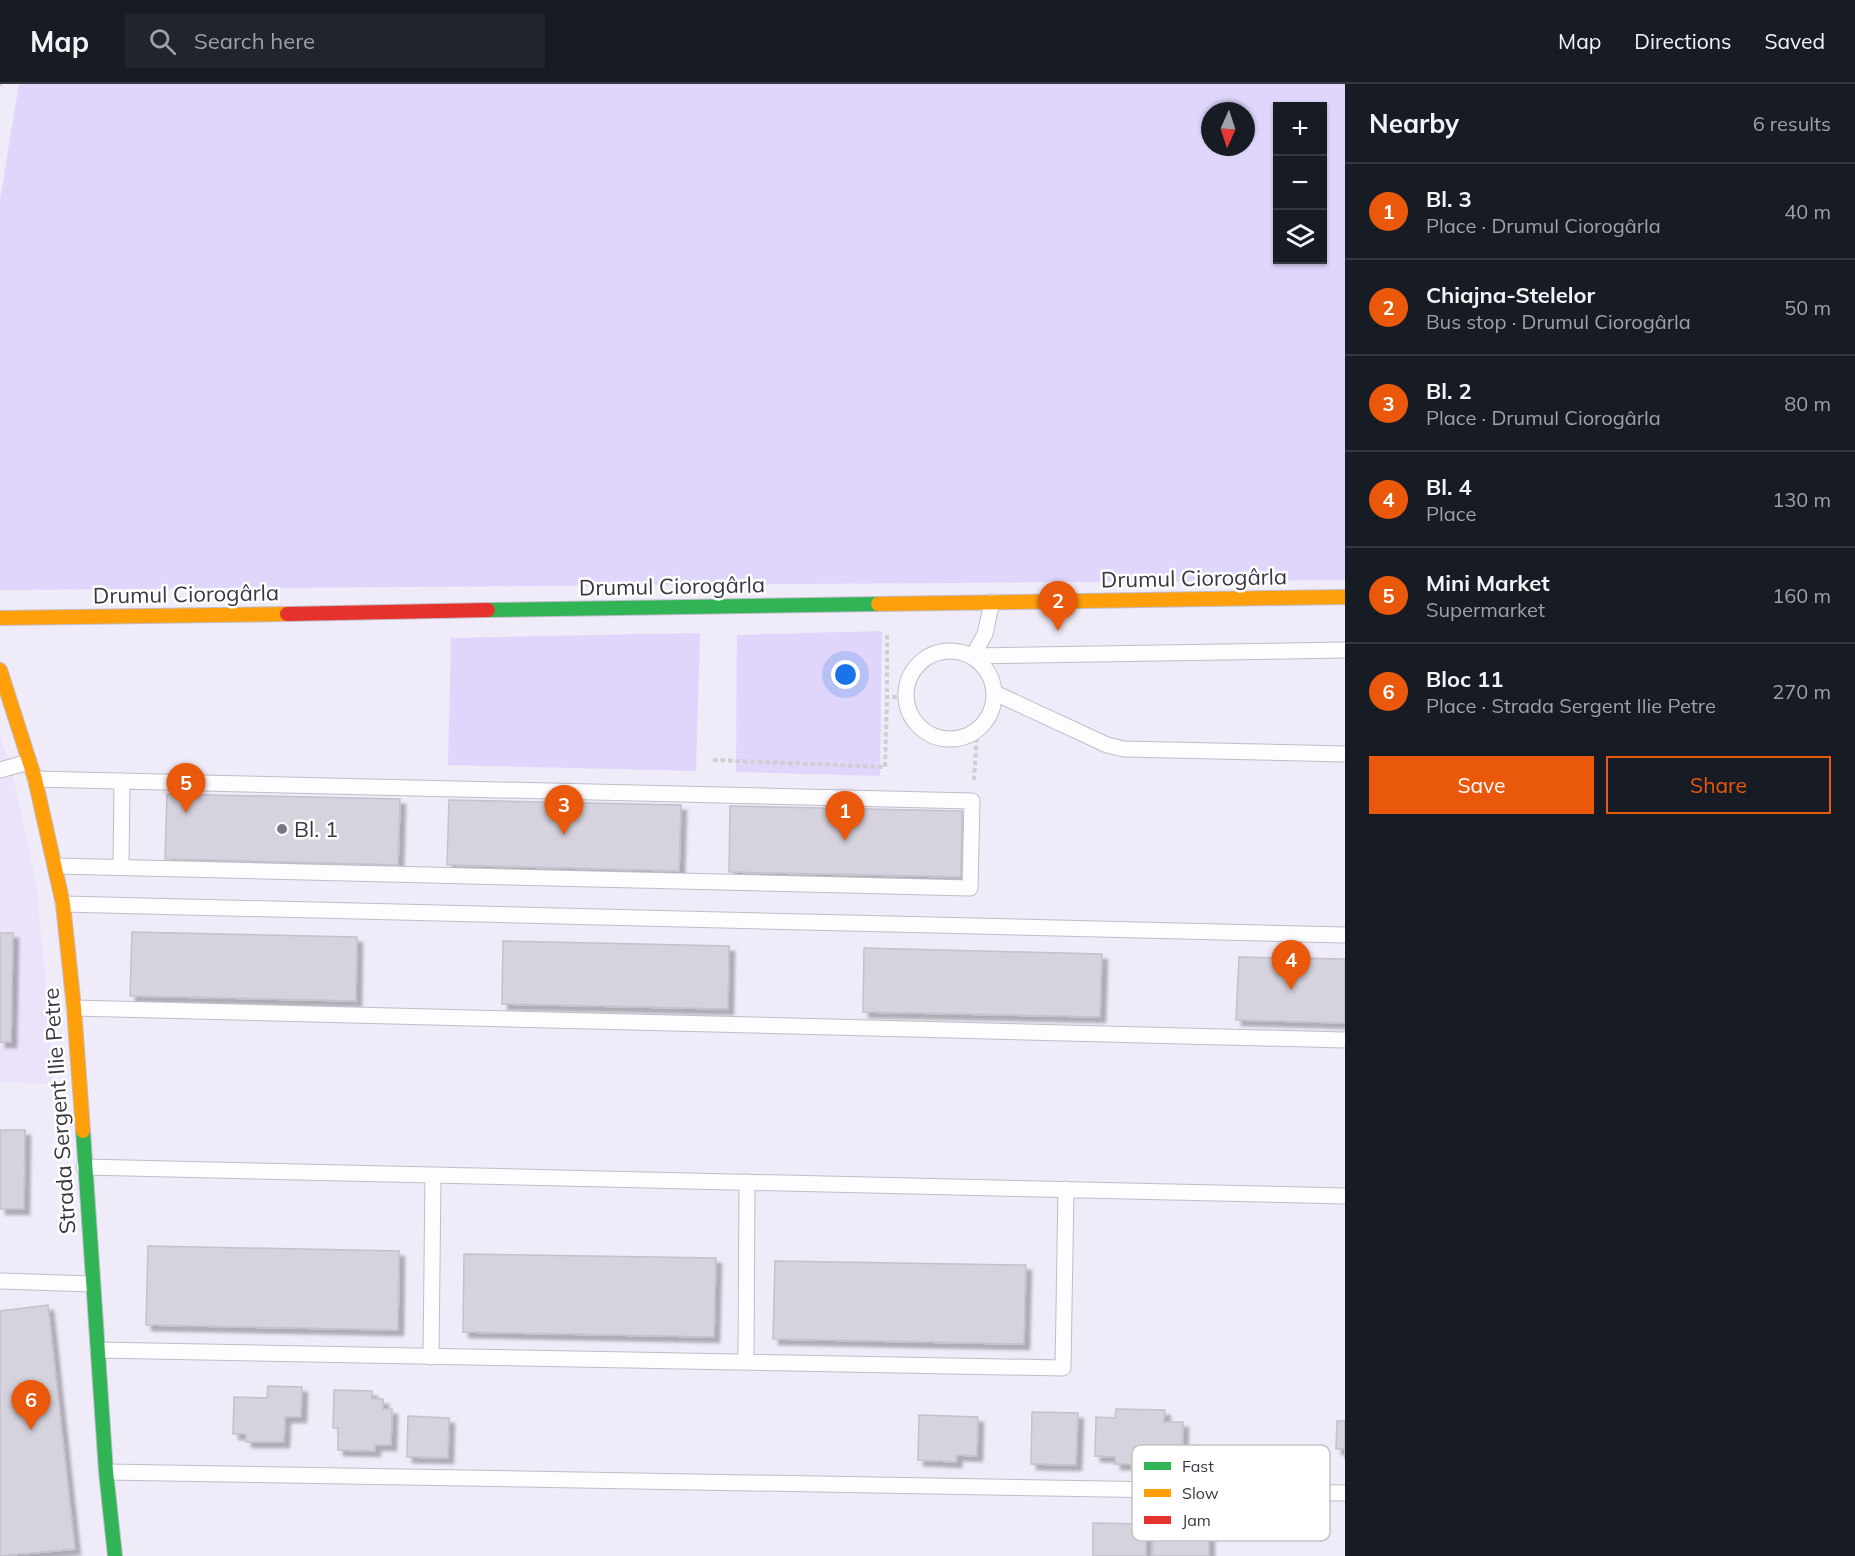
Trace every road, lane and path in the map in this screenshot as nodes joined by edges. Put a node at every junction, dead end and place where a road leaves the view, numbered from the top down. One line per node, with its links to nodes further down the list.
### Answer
1 (1345, 597): 2 (street, Drumul Ciorogârla)
2 (992, 602): 3 (street, Drumul Ciorogârla); 6 (lane)
3 (887, 604): 4 (street, Drumul Ciorogârla); 9 (path)
4 (0, 618)
5 (1345, 650): 6 (lane)
6 (973, 656): 8 (lane); 10 (lane)
7 (0, 670): 14 (street, Strada Sergent Ilie Petre)
8 (995, 693): 11 (lane); 12 (lane)
9 (887, 697): 10 (path); 13 (path)
10 (907, 697): 11 (lane)
11 (976, 731): 18 (path)
12 (1345, 754)
13 (713, 760)
14 (29, 762): 15 (lane); 16 (street, Strada Sergent Ilie Petre)
15 (0, 770)
16 (35, 779): 17 (lane); 19 (street, Strada Sergent Ilie Petre)
17 (122, 781): 18 (lane); 20 (lane)
18 (972, 801): 20 (lane)
19 (56, 866): 20 (lane); 21 (street, Strada Sergent Ilie Petre)
20 (122, 867)
21 (63, 904): 22 (lane); 23 (street, Strada Sergent Ilie Petre)
22 (1345, 935)
23 (74, 1008): 24 (lane); 25 (street, Strada Sergent Ilie Petre)
24 (1345, 1040)
25 (84, 1167): 26 (lane); 31 (street, Strada Sergent Ilie Petre)
26 (433, 1175): 27 (lane); 33 (lane)
27 (747, 1182): 28 (lane); 34 (lane)
28 (1066, 1189): 29 (lane); 34 (lane)
29 (1345, 1196)
30 (0, 1281): 31 (lane)
31 (93, 1284): 32 (street, Strada Sergent Ilie Petre)
32 (98, 1350): 33 (lane); 35 (street, Strada Sergent Ilie Petre)
33 (431, 1357): 34 (lane)
34 (746, 1362)
35 (106, 1472): 36 (lane); 39 (street, Strada Sergent Ilie Petre)
36 (1132, 1489)
37 (1330, 1493): 38 (lane)
38 (1345, 1493)
39 (115, 1556)

